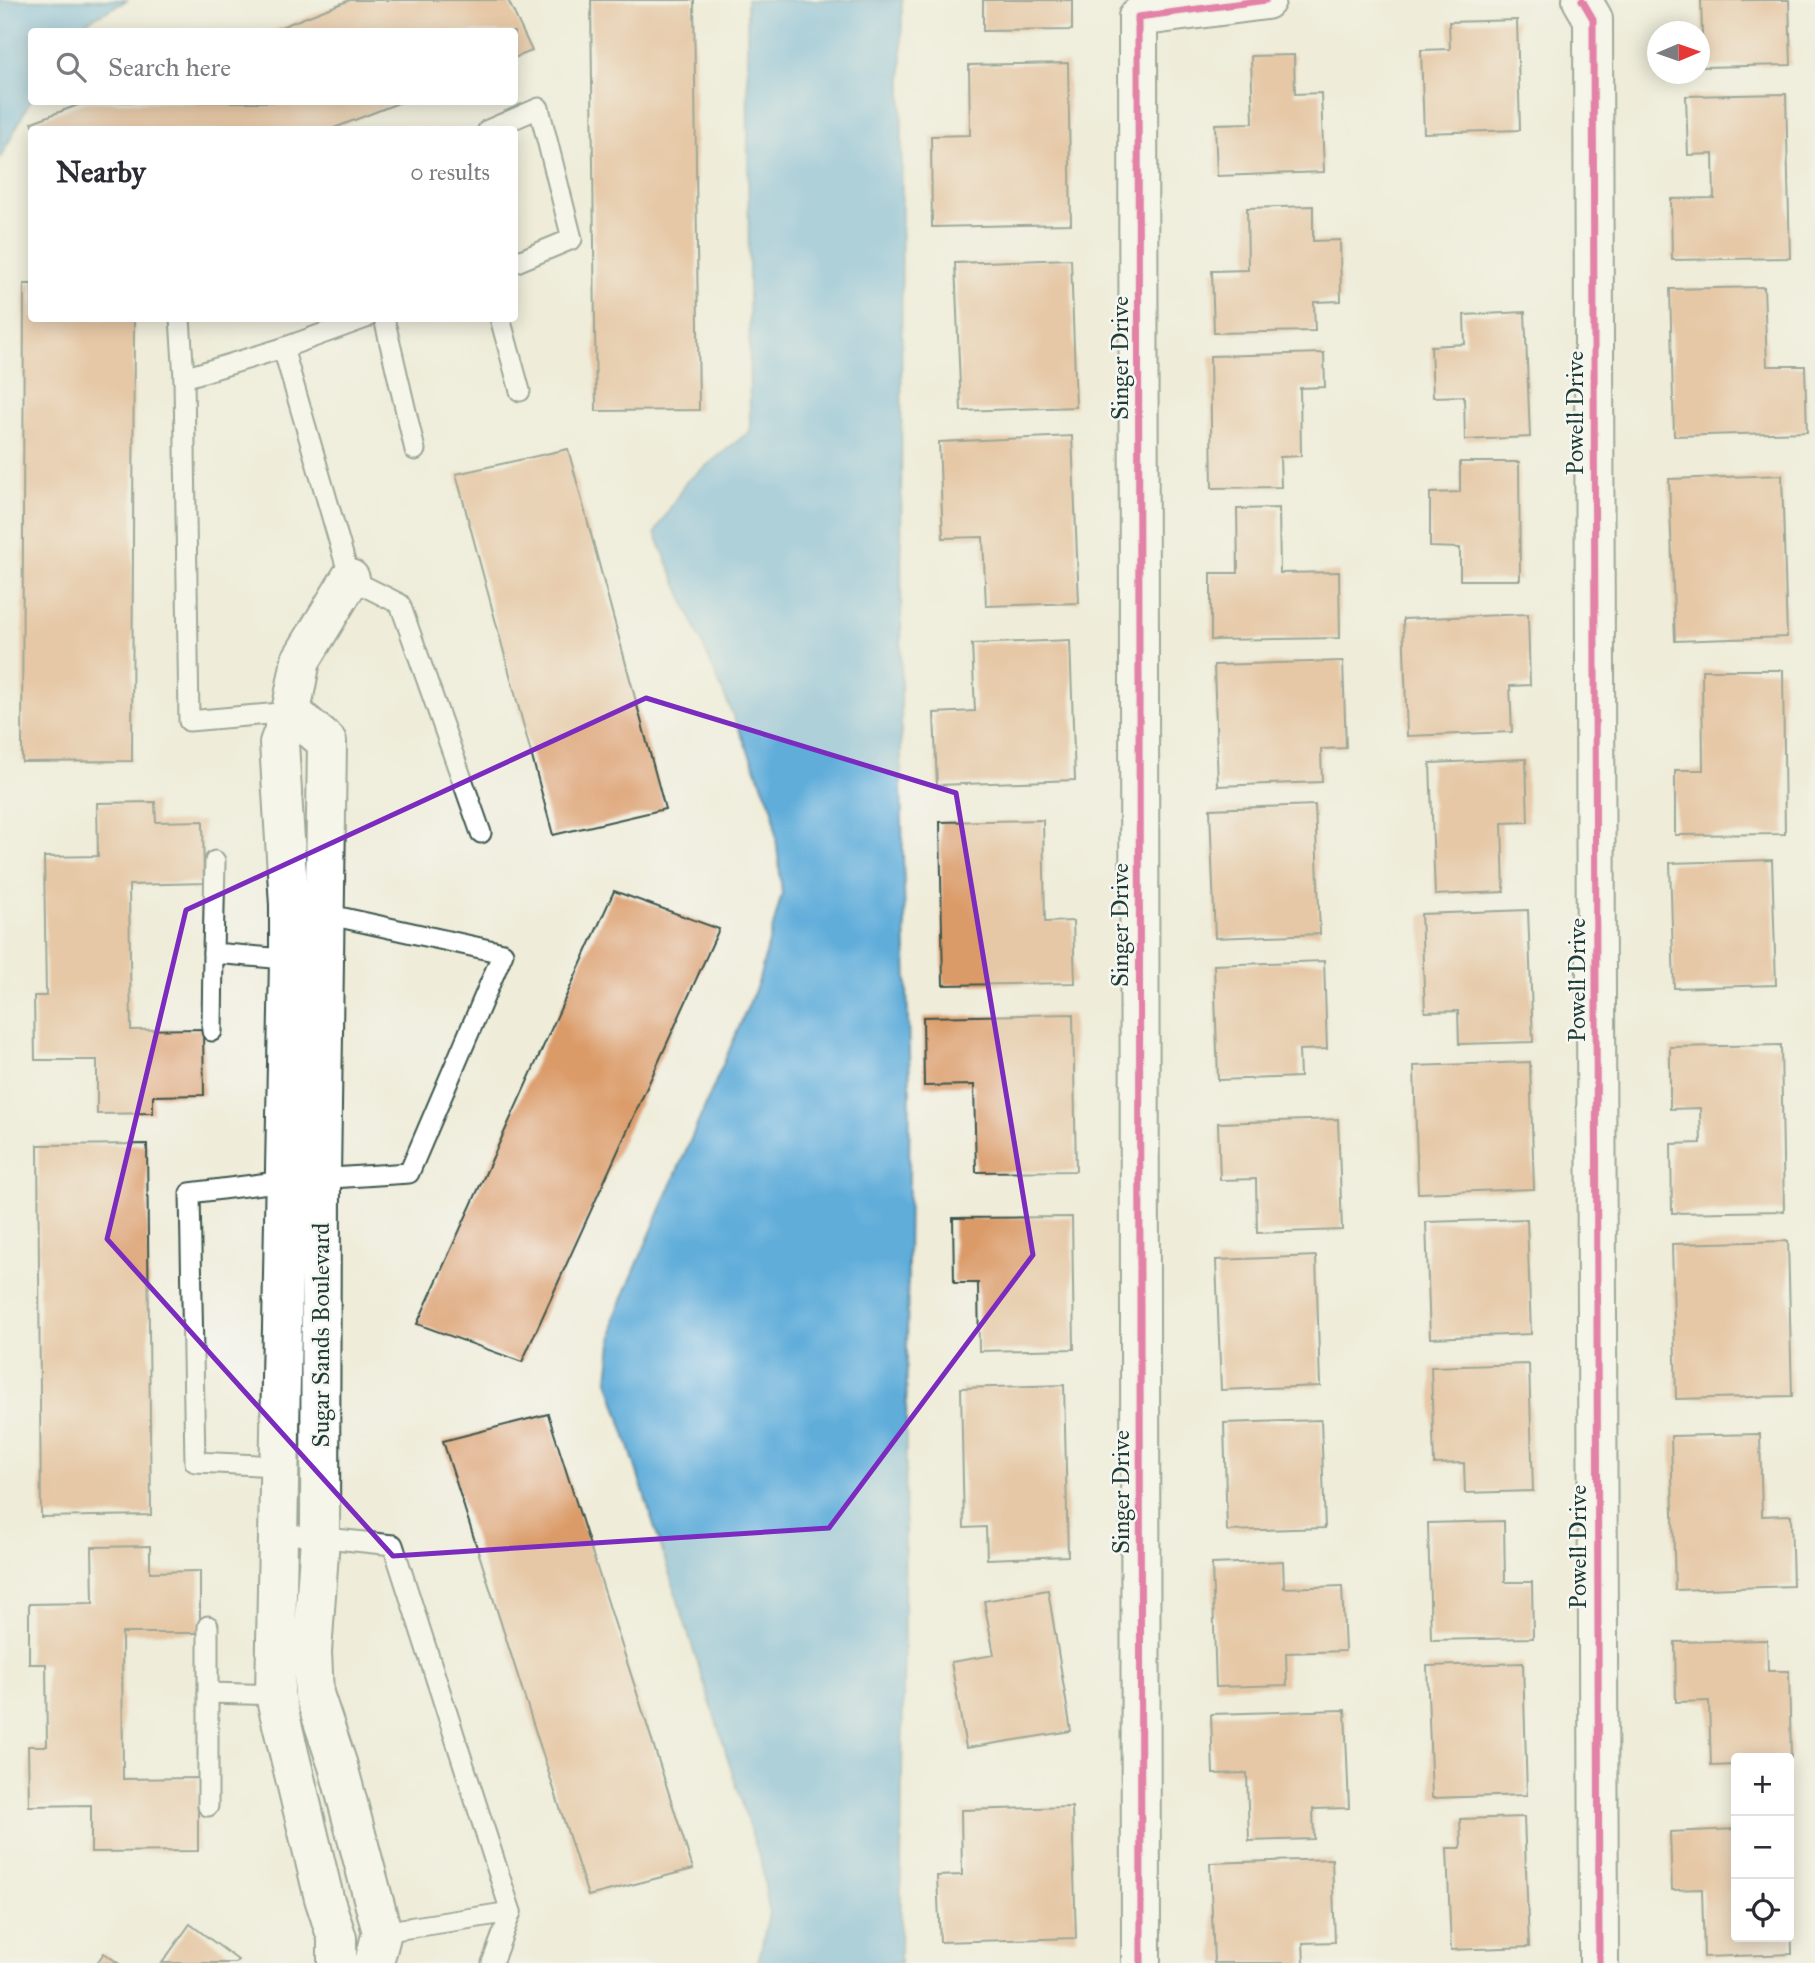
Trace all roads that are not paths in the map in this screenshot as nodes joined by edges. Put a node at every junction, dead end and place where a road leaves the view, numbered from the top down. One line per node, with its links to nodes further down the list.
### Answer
1 (1266, 0): 35 (street, Singer Drive)
2 (1582, 0): 36 (street, Powell Drive)
3 (497, 126): 4 (lane)
4 (518, 261)
5 (180, 322): 10 (lane)
6 (355, 322): 9 (lane)
7 (385, 322): 12 (lane)
8 (501, 322): 11 (lane)
9 (283, 348): 10 (lane); 13 (lane)
10 (184, 378): 14 (lane)
11 (520, 391)
12 (415, 450)
13 (350, 579): 14 (street, Sugar Sands Boulevard); 15 (lane)
14 (291, 712): 17 (street, Sugar Sands Boulevard); 18 (street, Sugar Sands Boulevard)
15 (481, 833)
16 (215, 861): 19 (lane)
17 (289, 905): 18 (lane); 20 (street, Sugar Sands Boulevard)
18 (326, 914): 20 (street, Sugar Sands Boulevard); 22 (lane)
19 (213, 953): 20 (lane); 21 (lane)
20 (307, 960): 22 (street, Sugar Sands Boulevard)
21 (212, 1031)
22 (303, 1180): 23 (street, Sugar Sands Boulevard); 23 (lane); 25 (street, Sugar Sands Boulevard)
23 (279, 1465): 24 (street, Sugar Sands Boulevard)
24 (278, 1533): 25 (lane); 29 (street, Sugar Sands Boulevard)
25 (320, 1538): 28 (street, Sugar Sands Boulevard); 31 (lane)
26 (208, 1626): 27 (lane)
27 (208, 1693): 29 (lane); 30 (lane)
28 (314, 1694): 29 (lane); 32 (street, Sugar Sands Boulevard)
29 (275, 1695): 33 (street, Sugar Sands Boulevard)
30 (208, 1805)
31 (511, 1912): 32 (lane); 34 (lane)
32 (378, 1947)
33 (337, 1963)
34 (492, 1963)
35 (1141, 1963)
36 (1599, 1963)

